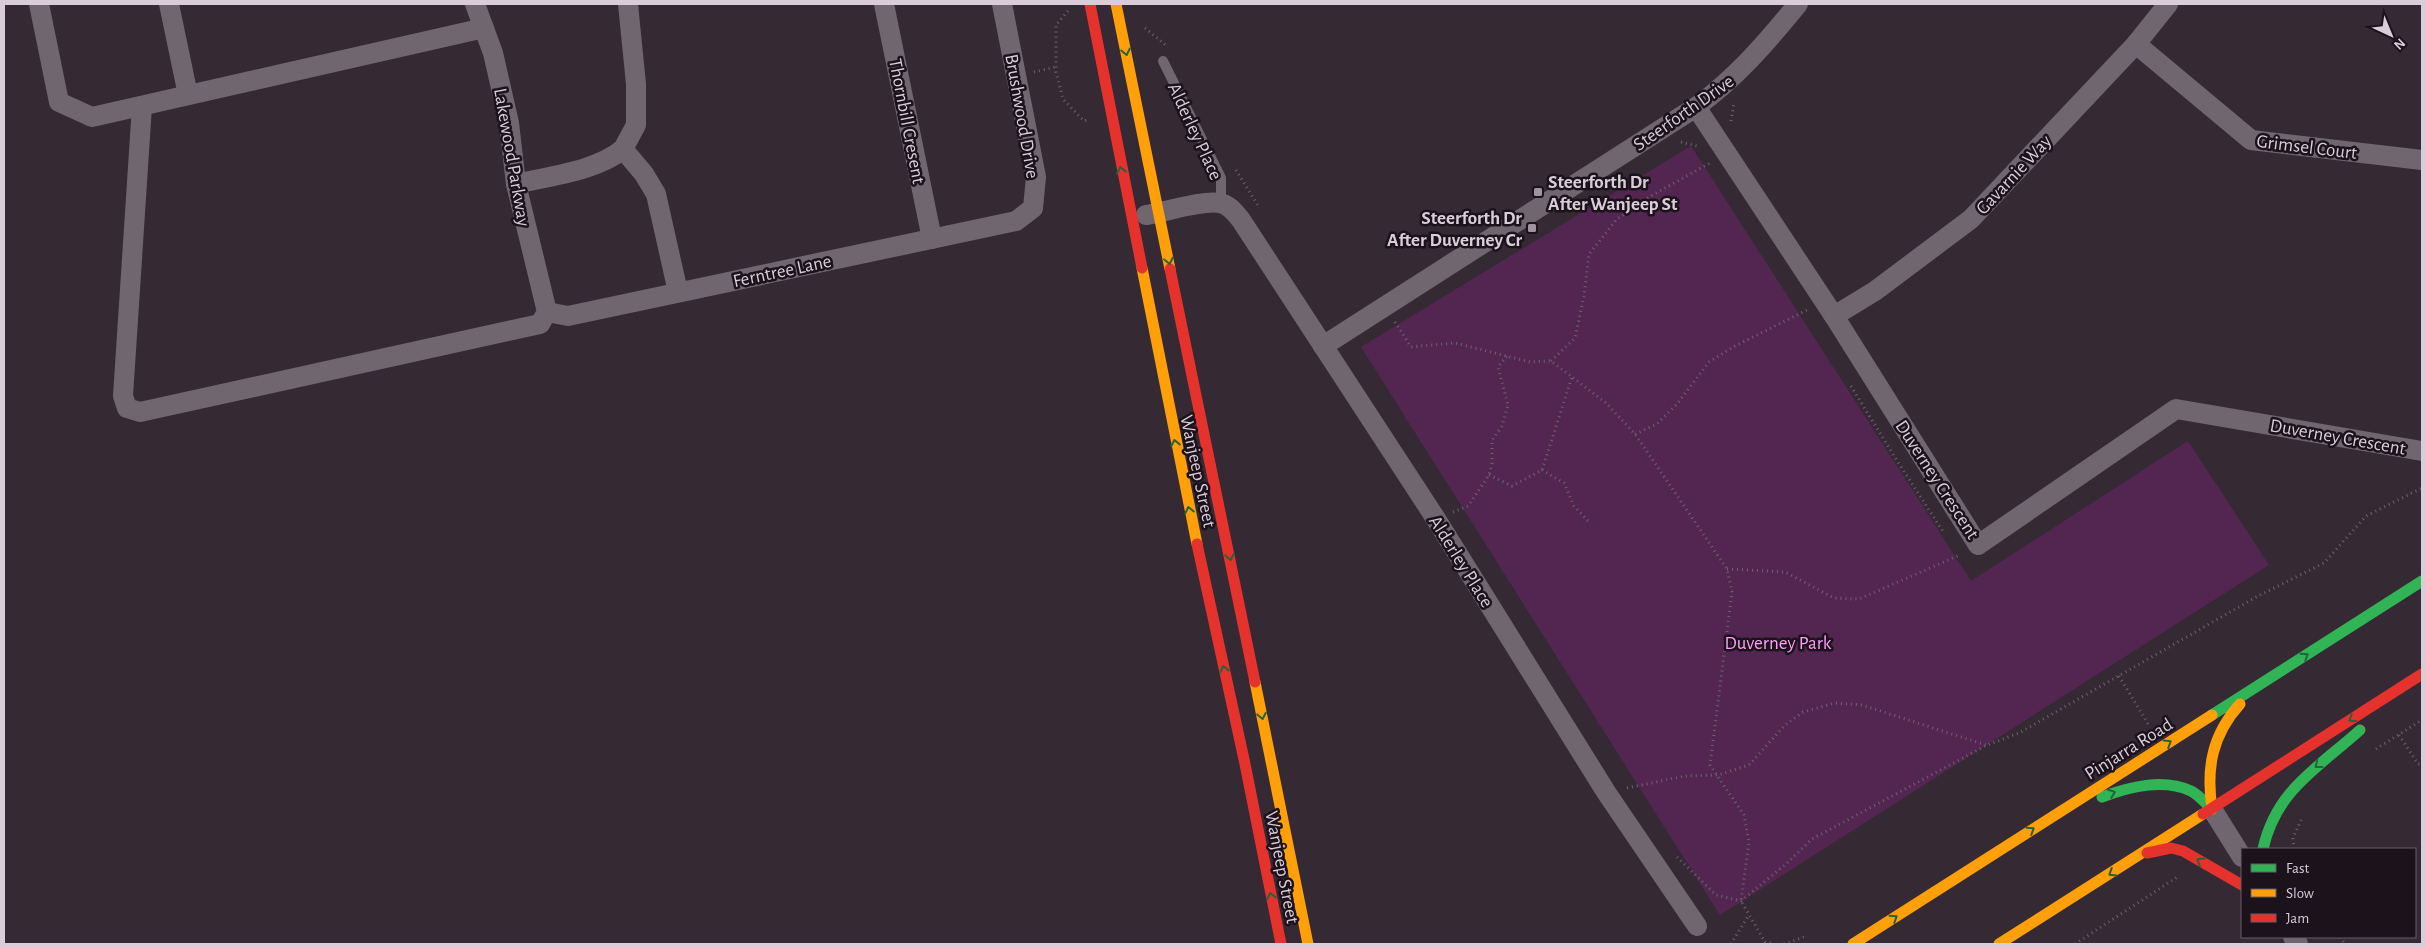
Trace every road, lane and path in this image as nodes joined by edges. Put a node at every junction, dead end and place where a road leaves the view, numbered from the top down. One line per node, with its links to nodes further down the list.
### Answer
1 (39, 4): 16 (street)
2 (169, 4): 15 (street)
3 (475, 4): 12 (street, Lakewood Parkway)
4 (628, 4): 19 (street)
5 (884, 4): 29 (street, Thornbill Cresent)
6 (1002, 4): 28 (street, Brushwood Drive)
7 (1068, 4): 18 (path)
8 (1090, 4): 27 (main road, Wanjeep Street, one-way to 8)
9 (1116, 4): 25 (main road, Wanjeep Street, one-way to 25)
10 (1798, 4): 17 (street, Steerforth Drive)
11 (2168, 4): 13 (street, Gavarnie Way)
12 (484, 28): 15 (street); 23 (street, Lakewood Parkway)
13 (2136, 44): 20 (street, Grimsel Court); 33 (street, Gavarnie Way)
14 (1162, 61): 24 (lane, Alderley Place)
15 (188, 96): 16 (street)
16 (142, 106): 35 (street)
17 (1696, 107): 32 (street, Steerforth Drive); 33 (street, Duverney Crescent)
18 (1091, 118)
19 (623, 149): 23 (street); 30 (street)
20 (2422, 160)
21 (1712, 162): 39 (path)
22 (1234, 167): 26 (path)
23 (516, 184): 35 (street, Lakewood Parkway)
24 (1221, 204): 25 (street, Alderley Place); 37 (street, Alderley Place)
25 (1159, 213): 27 (street, Alderley Place); 79 (main road, Wanjeep Street, one-way to 79)
26 (1264, 216)
27 (1130, 218): 78 (main road, Wanjeep Street, one-way to 27)
28 (1016, 221): 29 (street, Ferntree Lane)
29 (932, 238): 30 (street, Ferntree Lane)
30 (678, 292): 35 (street, Ferntree Lane)
31 (1800, 303): 34 (path)
32 (1386, 307): 37 (street, Steerforth Drive); 38 (path)
33 (1829, 308): 34 (path); 50 (street, Duverney Crescent)
34 (1804, 311): 36 (path); 42 (path)
35 (547, 312)
36 (1809, 319)
37 (1323, 346): 47 (street, Alderley Place)
38 (1507, 356): 39 (path); 45 (path)
39 (1551, 361): 40 (path)
40 (1572, 377): 42 (path); 44 (path)
41 (1849, 382): 49 (path)
42 (1635, 434): 51 (path)
43 (2422, 450): 50 (street, Duverney Crescent)
44 (1542, 470): 45 (path); 48 (path)
45 (1489, 475): 47 (path)
46 (2422, 488): 54 (path)
47 (1436, 519): 64 (street, Alderley Place)
48 (1589, 522)
49 (1948, 537)
50 (1978, 545): 51 (path)
51 (1727, 569): 63 (path)
52 (2422, 581): 56 (main road, Pinjarra Road, one-way to 52)
53 (2422, 674): 55 (main road)
54 (2118, 676): 58 (path); 60 (path)
55 (2406, 685): 65 (main road, one-way to 65); 68 (main road, one-way to 68)
56 (2258, 686): 65 (main road); 67 (main road, Pinjarra Road, one-way to 56)
57 (2422, 720): 59 (path)
58 (2152, 729)
59 (2399, 735): 61 (path); 62 (path)
60 (1987, 745): 63 (path); 74 (path)
61 (2368, 754)
62 (2422, 764)
63 (1718, 775): 64 (path); 74 (path)
64 (1606, 792): 76 (street, Alderley Place)
65 (2212, 809): 67 (main road, one-way to 65); 70 (street); 71 (main road)
66 (2305, 813): 69 (path)
67 (2051, 818): 83 (main road, Pinjarra Road, one-way to 67)
68 (2263, 848)
69 (2294, 848)
70 (2241, 855)
71 (2138, 856): 73 (main road, one-way to 71); 84 (main road, one-way to 84)
72 (2181, 874): 85 (path)
73 (2241, 884)
74 (1740, 901): 75 (path)
75 (1749, 916): 80 (path); 81 (path)
76 (1697, 926)
77 (1804, 937): 82 (path)
78 (1281, 944)
79 (1308, 944)
80 (1731, 944)
81 (1774, 944)
82 (1784, 944)
83 (1853, 944)
84 (1999, 944)
85 (2075, 944)

